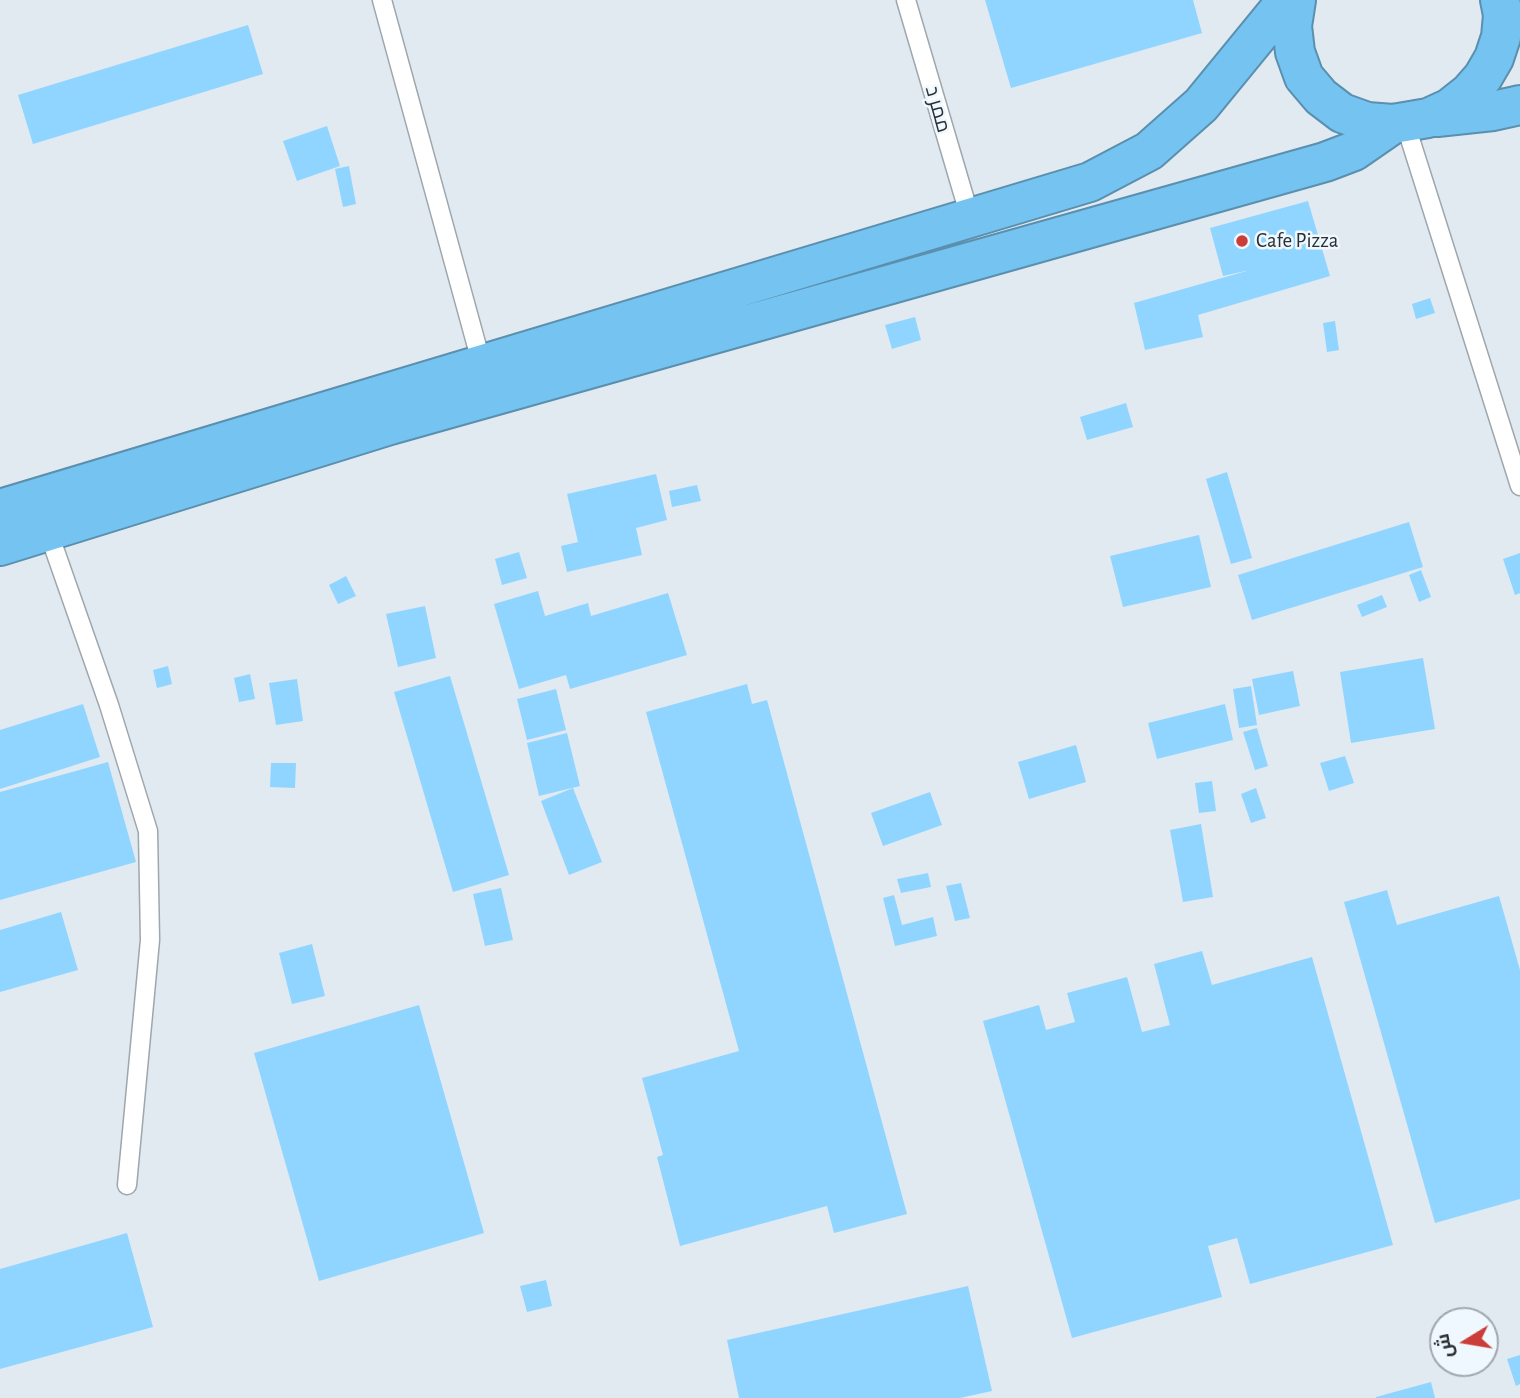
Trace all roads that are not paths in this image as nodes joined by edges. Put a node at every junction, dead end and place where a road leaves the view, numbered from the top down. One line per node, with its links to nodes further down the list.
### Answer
1 (382, 0): 9 (lane)
2 (906, 0): 8 (lane, ممر د)
3 (1287, 0): 8 (highway)
4 (1296, 0): 7 (highway)
5 (1508, 12): 7 (highway)
6 (1520, 105): 7 (highway)
7 (1409, 122): 10 (lane); 12 (highway)
8 (971, 217): 9 (highway)
9 (482, 365): 11 (highway)
10 (1520, 486)
11 (0, 509)
12 (48, 531): 13 (highway); 14 (lane)
13 (0, 546)
14 (127, 1185)

